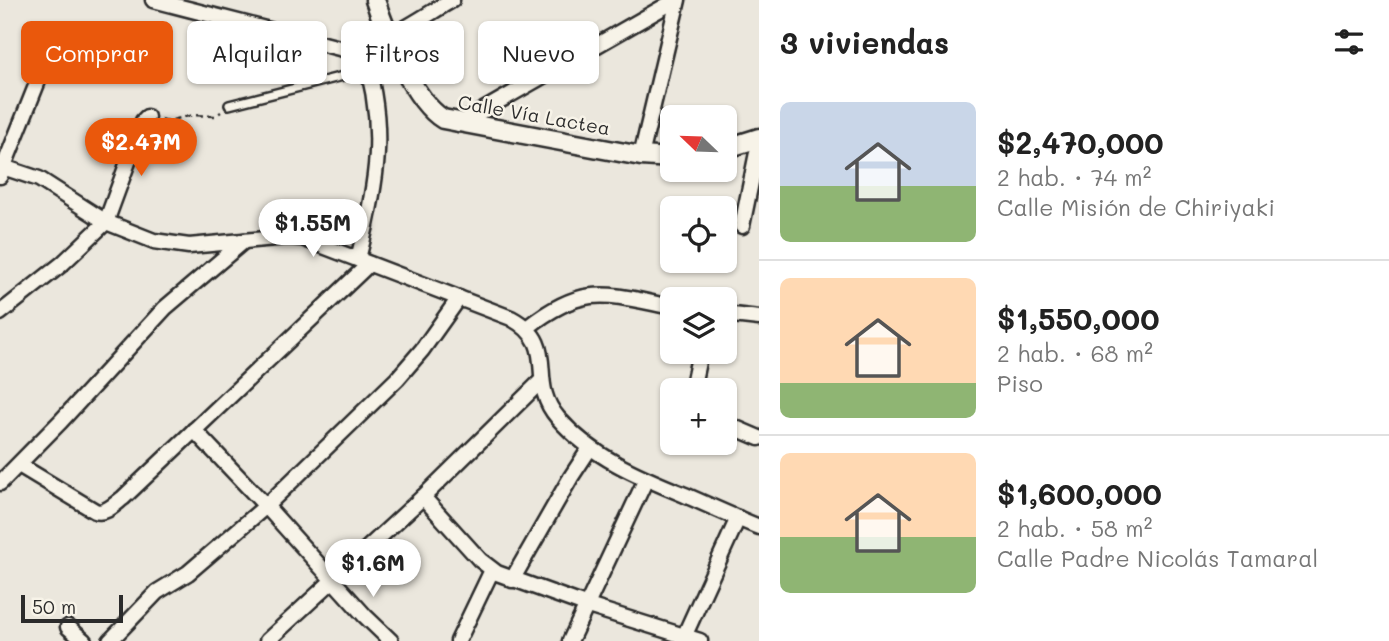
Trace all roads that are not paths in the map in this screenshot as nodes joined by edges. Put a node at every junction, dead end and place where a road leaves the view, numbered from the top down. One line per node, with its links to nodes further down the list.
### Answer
1 (153, 0): 7 (street)
2 (375, 0): 5 (street, Calle Vía Lactea)
3 (452, 0): 6 (street)
4 (677, 0): 14 (street); 17 (street)
5 (382, 21)
6 (415, 21)
7 (341, 49)
8 (341, 77): 12 (lane)
9 (37, 84): 19 (street)
10 (372, 84): 23 (street)
11 (415, 84): 14 (street, Calle Vía Lactea)
12 (229, 105)
13 (147, 117): 20 (street)
14 (459, 124): 17 (street, Calle Vía Lactea)
15 (759, 141): 16 (street); 21 (street)
16 (737, 146)
17 (641, 156): 18 (street, Calle Vía Lactea)
18 (660, 157)
19 (2, 170): 20 (street)
20 (106, 222): 22 (street); 26 (street)
21 (742, 226)
22 (244, 241): 23 (street); 35 (street)
23 (364, 261): 24 (street); 32 (street)
24 (458, 298): 29 (street); 39 (street)
25 (660, 305): 29 (street)
26 (0, 313)
27 (737, 315): 28 (street)
28 (759, 318)
29 (528, 327): 30 (street)
30 (542, 380): 34 (street); 38 (street)
31 (737, 429): 33 (street)
32 (194, 430): 35 (street); 39 (street)
33 (759, 438)
34 (590, 449): 36 (street); 43 (street)
35 (19, 465): 37 (street)
36 (646, 479): 40 (street); 45 (street)
37 (0, 483)
38 (422, 498): 42 (street); 44 (street)
39 (266, 506): 44 (street); 49 (street)
40 (738, 518): 41 (street); 47 (street)
41 (759, 527)
42 (492, 570): 43 (street); 52 (street)
43 (512, 580): 45 (street)
44 (333, 582): 50 (street); 51 (street)
45 (588, 606): 47 (street); 53 (street)
46 (68, 627): 48 (street)
47 (683, 639): 54 (street)
48 (84, 641)
49 (110, 641)
50 (267, 641)
51 (391, 641)
52 (458, 641)
53 (570, 641)
54 (700, 641)

